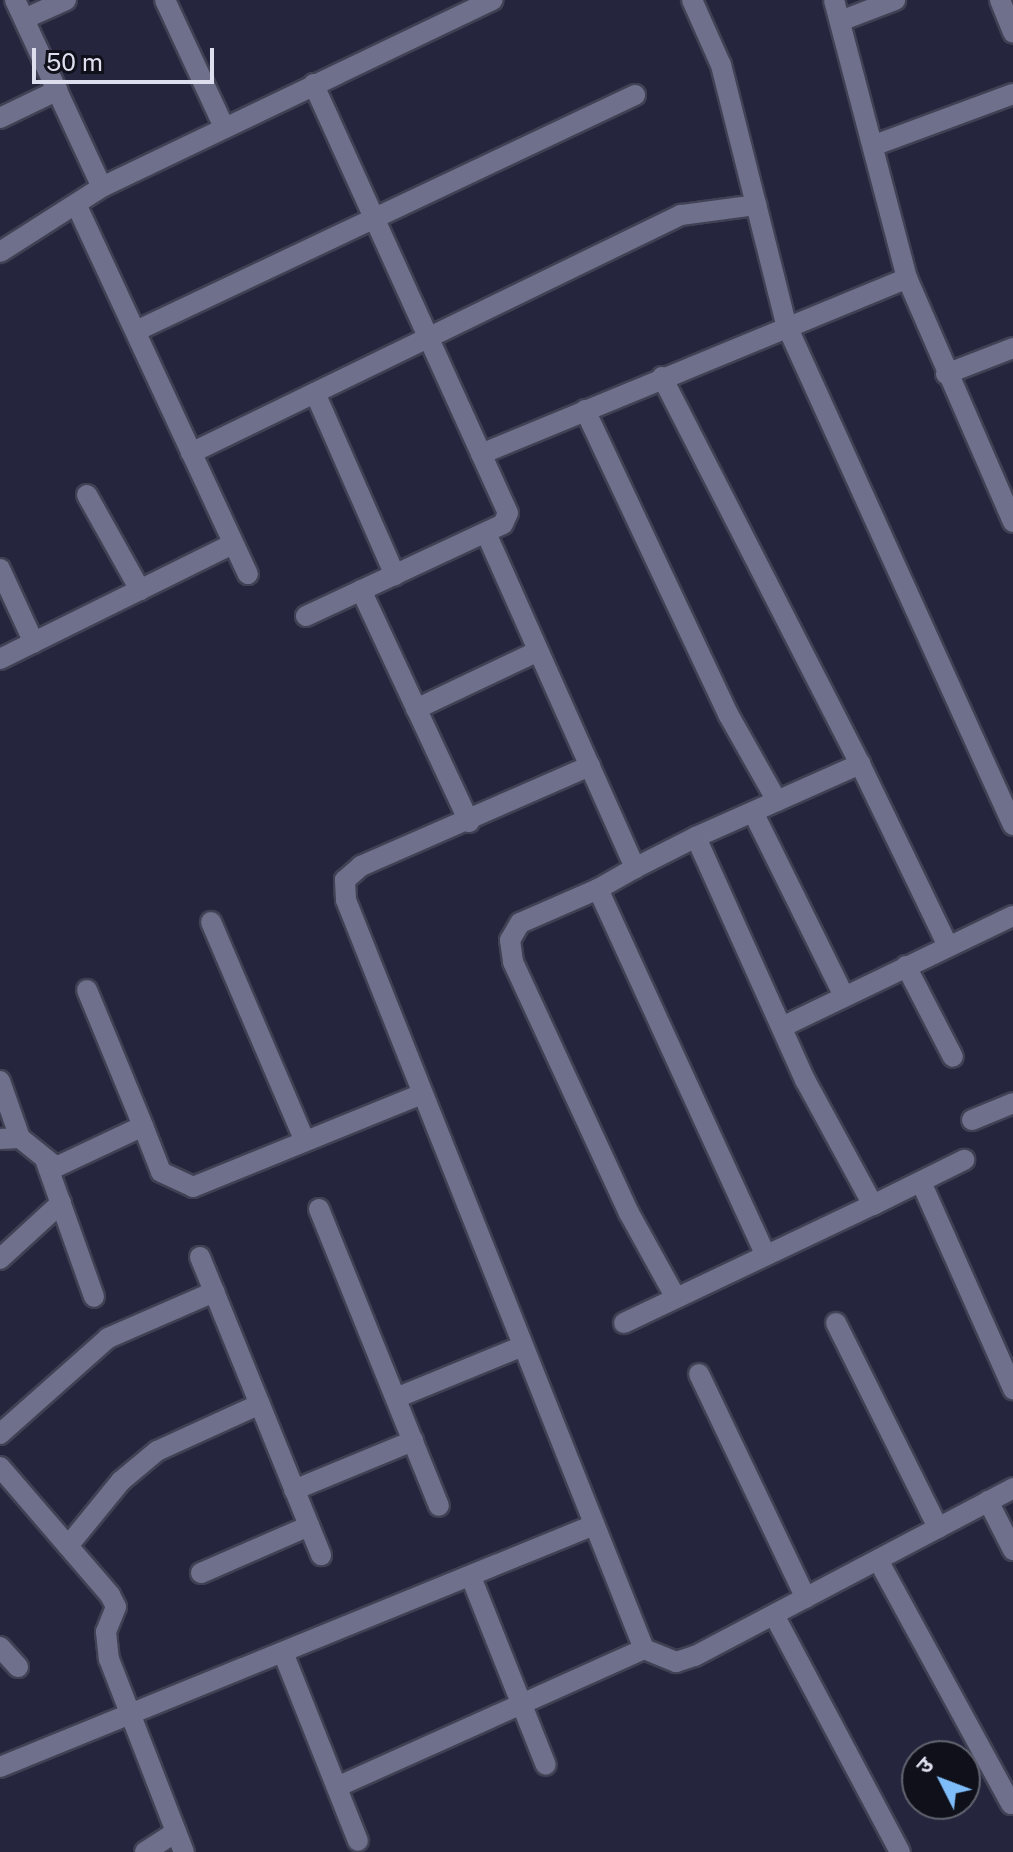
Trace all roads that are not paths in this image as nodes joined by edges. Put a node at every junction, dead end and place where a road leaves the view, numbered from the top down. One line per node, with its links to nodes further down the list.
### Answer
1 (66, 0): 8 (street)
2 (165, 0): 16 (street)
3 (493, 0): 11 (street)
4 (692, 0): 20 (street)
5 (834, 0): 9 (street)
6 (895, 0): 9 (street)
7 (1000, 0): 10 (street)
8 (20, 9): 12 (street)
9 (843, 20): 17 (street)
10 (1013, 33)
11 (313, 84): 16 (street); 21 (street)
12 (58, 90): 15 (street); 18 (street)
13 (1013, 94): 17 (street)
14 (635, 95): 21 (street)
15 (0, 118)
16 (224, 127): 18 (street)
17 (875, 145): 23 (street)
18 (102, 187): 19 (street)
19 (76, 204): 22 (street); 25 (street)
20 (756, 205): 24 (street); 26 (street)
21 (376, 219): 25 (street); 26 (street)
22 (0, 252)
23 (907, 278): 24 (street); 28 (street)
24 (786, 324): 29 (street); 53 (street)
25 (136, 331): 32 (street)
26 (429, 338): 30 (street); 33 (street)
27 (1013, 348): 28 (street)
28 (946, 374): 35 (street)
29 (662, 377): 31 (street); 48 (street)
30 (315, 393): 32 (street); 40 (street)
31 (585, 410): 33 (street); 50 (street)
32 (191, 453): 37 (street)
33 (481, 454): 36 (street)
34 (87, 495): 41 (street)
35 (1013, 522)
36 (486, 533): 40 (street); 45 (street)
37 (233, 544): 39 (street); 41 (street)
38 (0, 569): 44 (street)
39 (248, 574)
40 (395, 575): 42 (street)
41 (140, 590): 44 (street)
42 (361, 590): 43 (street); 47 (street)
43 (306, 616)
44 (34, 643): 46 (street)
45 (538, 651): 47 (street); 49 (street)
46 (0, 659)
47 (416, 709): 52 (street)
48 (860, 764): 50 (street); 59 (street)
49 (590, 766): 52 (street); 55 (street)
50 (777, 801): 51 (street)
51 (753, 812): 54 (street); 62 (street)
52 (469, 822): 66 (street)
53 (1013, 825)
54 (696, 837): 55 (street); 63 (street)
55 (635, 868): 56 (street)
56 (598, 889): 78 (street); 83 (street)
57 (1013, 916): 59 (street)
58 (211, 922): 71 (street)
59 (948, 946): 60 (street)
60 (906, 966): 62 (street); 64 (street)
61 (87, 990): 69 (street)
62 (844, 996): 63 (street)
63 (782, 1027): 76 (street)
64 (953, 1057)
65 (0, 1081): 70 (street)
66 (422, 1094): 71 (street); 86 (street)
67 (1013, 1103): 68 (street)
68 (972, 1120)
69 (143, 1126): 71 (street); 73 (street)
70 (10, 1138): 73 (street)
71 (305, 1141)
72 (964, 1160): 74 (street)
73 (46, 1162): 75 (street)
74 (921, 1182): 76 (street); 88 (street)
75 (61, 1203): 80 (street); 82 (street)
76 (873, 1205): 78 (street)
77 (319, 1209): 89 (street)
78 (765, 1254): 83 (street)
79 (200, 1257): 81 (street)
80 (0, 1259)
81 (214, 1292): 90 (street); 91 (street)
82 (94, 1297)
83 (676, 1298): 84 (street)
84 (624, 1323)
85 (836, 1323): 100 (street)
86 (523, 1346): 89 (street); 98 (street)
87 (699, 1374): 107 (street)
88 (1013, 1389)
89 (396, 1398): 92 (street)
90 (260, 1404): 95 (street); 101 (street)
91 (0, 1434)
92 (413, 1441): 95 (street); 97 (street)
93 (0, 1467): 101 (street)
94 (1013, 1488): 96 (street)
95 (294, 1490): 99 (street)
96 (988, 1501): 100 (street); 102 (street)
97 (439, 1506)
98 (594, 1525): 106 (street); 110 (street)
99 (309, 1526): 103 (street); 105 (street)
100 (938, 1528): 104 (street)
101 (68, 1546): 114 (street)
102 (1013, 1550)
103 (321, 1555)
104 (878, 1560): 107 (street); 118 (street)
105 (201, 1573)
106 (471, 1577): 111 (street); 113 (street)
107 (806, 1598): 108 (street)
108 (774, 1615): 110 (street); 123 (street)
109 (0, 1647): 112 (street)
110 (644, 1649): 113 (street)
111 (284, 1655): 114 (street); 117 (street)
112 (18, 1667)
113 (519, 1705): 115 (street); 117 (street)
114 (132, 1717): 116 (street); 119 (street)
115 (546, 1765)
116 (0, 1767)
117 (339, 1786): 120 (street)
118 (1011, 1804)
119 (176, 1832): 121 (street); 122 (street)
120 (358, 1841)
121 (145, 1852)
122 (184, 1852)
123 (900, 1852)

